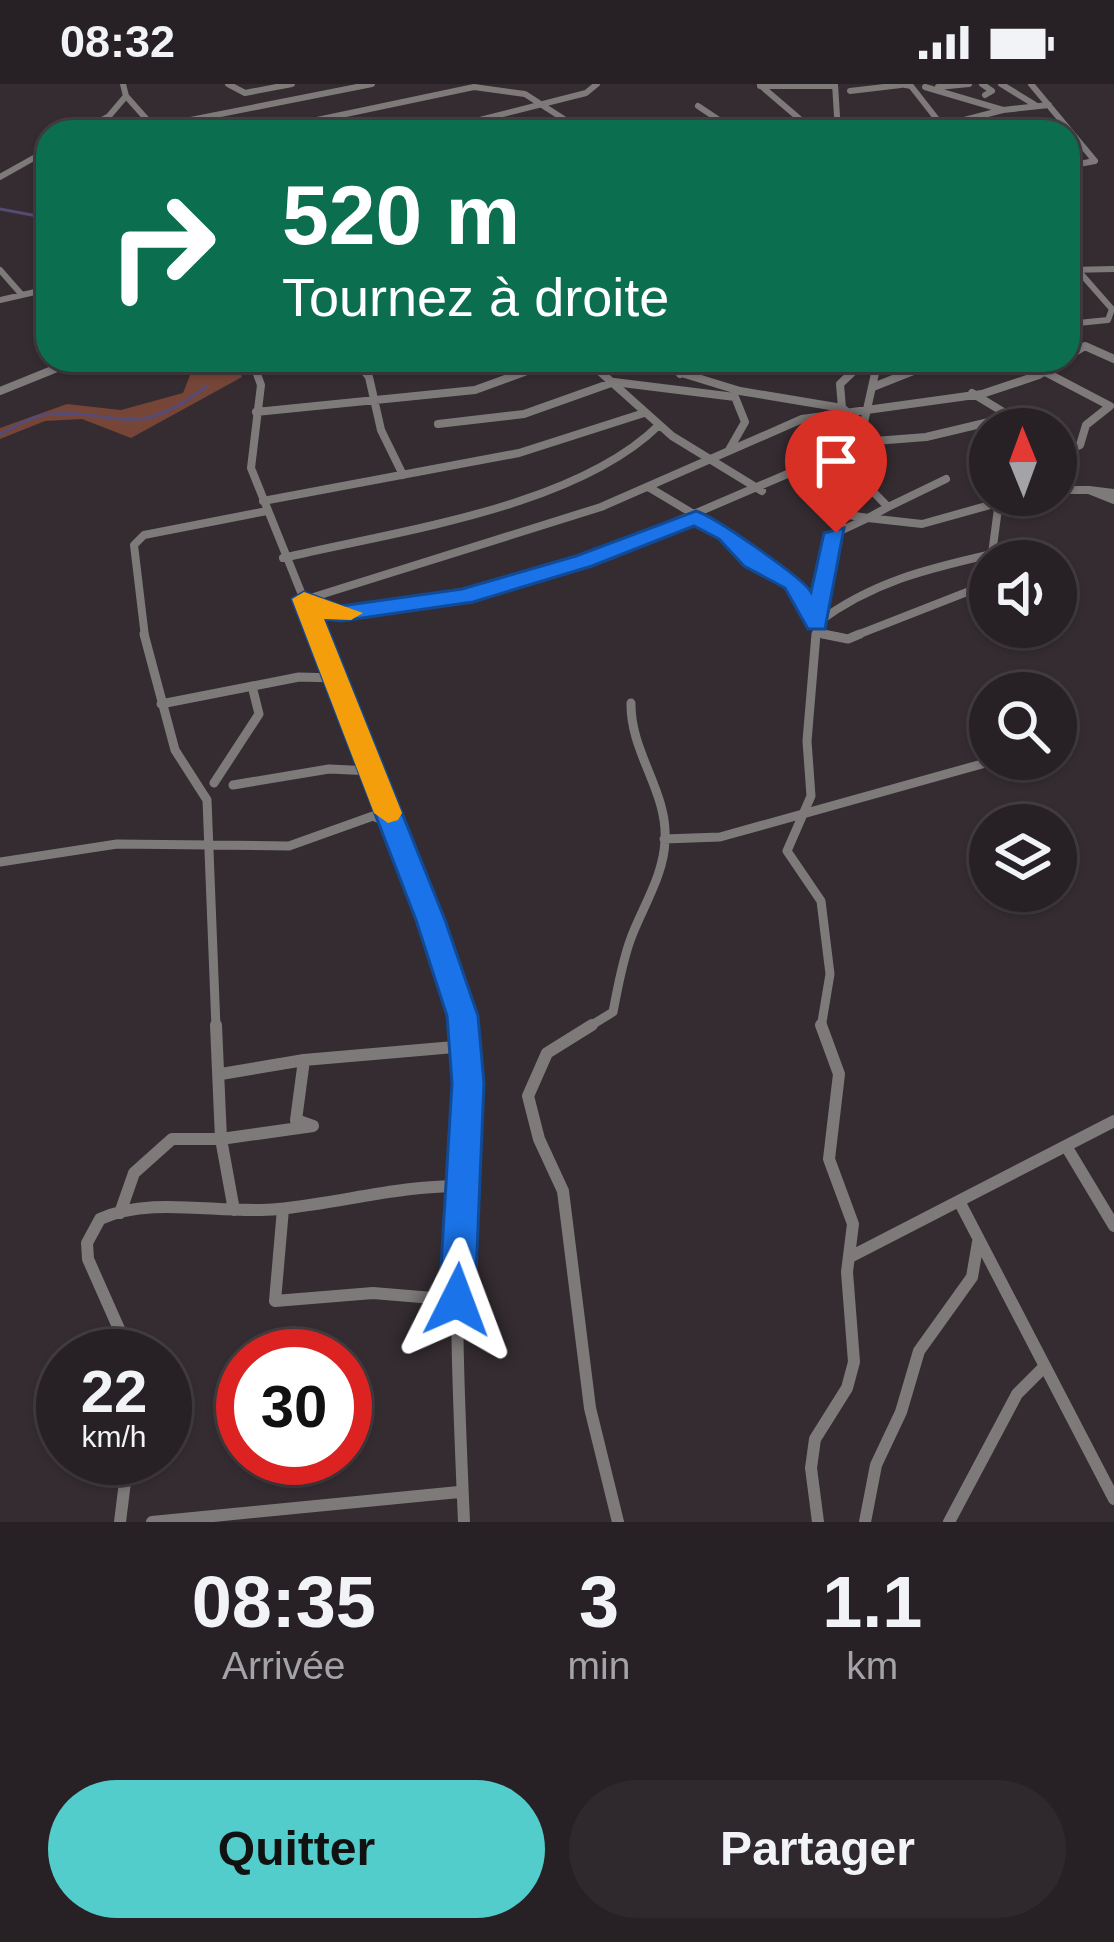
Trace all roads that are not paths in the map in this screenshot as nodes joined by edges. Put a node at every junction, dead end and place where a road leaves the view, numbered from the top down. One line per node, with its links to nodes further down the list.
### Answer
1 (123, 84): 17 (street)
2 (228, 84): 3 (street)
3 (292, 84)
4 (372, 84): 25 (street)
5 (597, 84): 18 (street)
6 (900, 84): 13 (street); 15 (street)
7 (969, 84): 14 (street)
8 (982, 84): 16 (street)
9 (1001, 84): 21 (street)
10 (1030, 84): 19 (street)
11 (760, 85): 12 (street); 30 (street)
12 (835, 85): 31 (street)
13 (911, 86): 14 (street); 32 (street)
14 (925, 87): 22 (street)
15 (850, 91)
16 (985, 94)
17 (126, 96): 23 (street); 24 (street)
18 (543, 104): 26 (street); 27 (street); 28 (street)
19 (1049, 105): 21 (street); 34 (street)
20 (698, 106): 29 (street)
21 (1038, 107): 22 (street)
22 (1003, 110): 33 (street)
23 (102, 120)
24 (148, 120)
25 (204, 120)
26 (313, 120)
27 (480, 120)
28 (566, 120)
29 (719, 120)
30 (800, 120)
31 (837, 120)
32 (937, 120)
33 (979, 120)
34 (1061, 120)
35 (1080, 143): 37 (street)
36 (36, 157): 38 (street)
37 (1080, 164)
38 (0, 177)
39 (0, 269): 44 (street)
40 (1114, 269): 41 (street)
41 (1080, 270)
42 (1080, 271): 46 (street)
43 (36, 292): 44 (street)
44 (22, 295): 45 (street)
45 (0, 300)
46 (1080, 323)
47 (1080, 354): 48 (street)
48 (1114, 359)
49 (47, 372): 63 (street)
50 (257, 372): 70 (street)
51 (362, 372): 65 (street)
52 (526, 372): 65 (street)
53 (601, 372): 61 (street)
54 (675, 372): 60 (street)
55 (683, 372): 60 (street)
56 (853, 372): 68 (street)
57 (876, 372): 62 (street)
58 (911, 372): 62 (street)
59 (1047, 373): 64 (street); 78 (street)
60 (680, 374): 66 (street)
61 (614, 382): 71 (street); 73 (street); 79 (street)
62 (873, 387): 69 (street)
63 (0, 391)
64 (972, 393): 67 (street); 69 (street)
65 (377, 402): 70 (street); 82 (street)
66 (820, 403): 68 (street); 72 (street)
67 (996, 408)
68 (845, 409): 69 (street); 72 (street); 75 (street)
69 (866, 410): 75 (street)
70 (256, 412): 88 (street)
71 (644, 412): 74 (street); 82 (street)
72 (805, 418): 79 (street)
73 (438, 424)
74 (658, 425): 80 (street); 95 (street)
75 (866, 427): 77 (street)
76 (969, 427): 77 (street)
77 (862, 442): 81 (street); 86 (street)
78 (1077, 446)
79 (724, 454): 80 (street)
80 (710, 460): 84 (street); 86 (street)
81 (854, 472): 89 (street); 91 (street)
82 (403, 475): 88 (street)
83 (946, 479): 89 (street)
84 (650, 488): 92 (street); 98 (street)
85 (1077, 490): 87 (street)
86 (762, 491): 92 (street)
87 (1114, 496)
88 (265, 506): 95 (street); 103 (street)
89 (889, 507): 93 (street)
90 (969, 510): 93 (street)
91 (842, 514): 93 (street); 94 (street)
92 (696, 518): 98 (street); 99 (street)
93 (868, 518): 94 (street)
94 (836, 533): 99 (street)
95 (284, 558): 98 (street)
96 (969, 559): 99 (street)
97 (969, 591): 99 (street)
98 (304, 599): 100 (street)
99 (817, 623): 108 (street)
100 (336, 678): 101 (street); 105 (street)
101 (252, 686): 103 (street); 106 (street)
102 (631, 703): 110 (street)
103 (161, 704): 111 (street)
104 (969, 767): 108 (street)
105 (373, 771): 107 (street); 109 (street)
106 (214, 783)
107 (233, 785)
108 (806, 809): 110 (street); 126 (street)
109 (392, 824): 111 (street); 113 (street)
110 (664, 839): 136 (street)
111 (206, 847): 112 (street); 115 (street)
112 (0, 862)
113 (466, 1046): 114 (street); 119 (street)
114 (304, 1060): 115 (street); 117 (street)
115 (221, 1074): 117 (street)
116 (1114, 1121): 118 (street)
117 (221, 1139): 122 (street); 123 (street)
118 (1066, 1146): 120 (street); 124 (street)
119 (464, 1186): 121 (street); 127 (street)
120 (959, 1201): 125 (street); 126 (street)
121 (283, 1209): 122 (street); 127 (street)
122 (233, 1210): 123 (street)
123 (120, 1213): 128 (street)
124 (1114, 1226)
125 (979, 1239): 129 (street); 138 (street)
126 (850, 1257): 137 (street)
127 (457, 1300): 131 (street)
128 (124, 1329)
129 (1045, 1366): 132 (street); 139 (street)
130 (125, 1485): 133 (street)
131 (459, 1492): 134 (street); 135 (street)
132 (1114, 1499)
133 (121, 1522)
134 (152, 1522)
135 (464, 1522)
136 (618, 1522)
137 (818, 1522)
138 (865, 1522)
139 (950, 1522)

